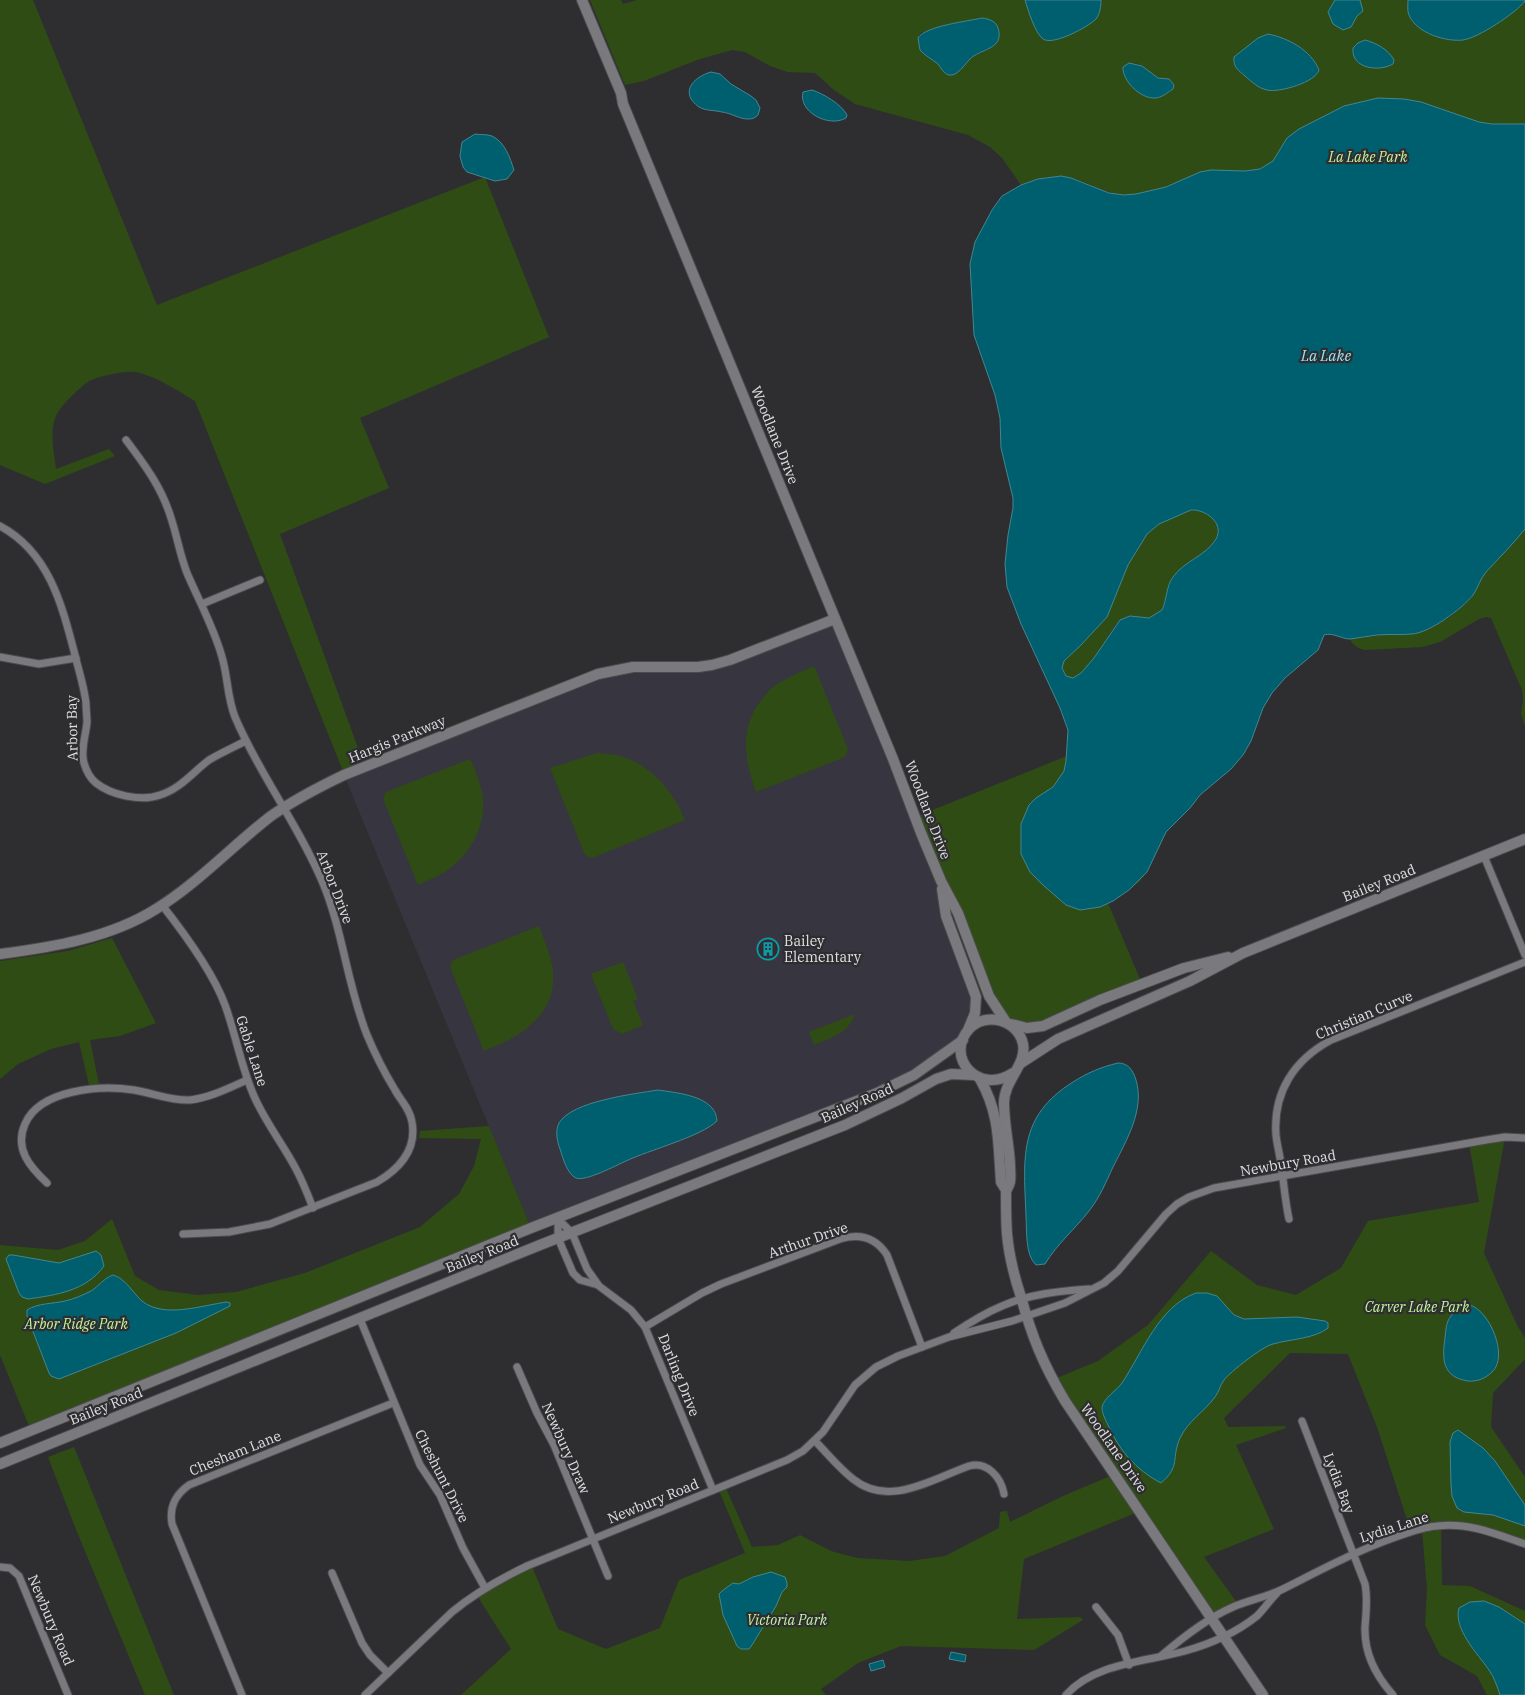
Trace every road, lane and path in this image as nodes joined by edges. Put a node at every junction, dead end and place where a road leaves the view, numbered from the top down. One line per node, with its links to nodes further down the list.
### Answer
1 (582, 0): 6 (main road, Woodlane Drive)
2 (126, 440): 5 (street, Arbor Drive)
3 (0, 526): 8 (street, Arbor Bay)
4 (260, 580): 5 (street)
5 (202, 604): 9 (street, Arbor Drive)
6 (835, 619): 10 (main road, Hargis Parkway); 13 (main road, Woodlane Drive)
7 (0, 656): 8 (street)
8 (76, 658): 9 (street, Arbor Bay)
9 (246, 741): 10 (street, Arbor Drive)
10 (283, 808): 14 (main road, Hargis Parkway); 29 (street, Arbor Drive)
11 (1525, 839): 12 (main road, Bailey Road)
12 (1484, 856): 15 (main road, Bailey Road); 17 (street)
13 (940, 881): 19 (main road, Woodlane Drive); 20 (main road, Woodlane Drive)
14 (162, 905): 16 (main road, Hargis Parkway); 24 (street, Gable Lane)
15 (1243, 953): 19 (main road, Bailey Road); 21 (main road, Bailey Road)
16 (0, 954)
17 (1525, 955)
18 (1525, 962): 26 (street, Christian Curve)
19 (1007, 1023): 20 (main road); 21 (main road)
20 (964, 1038): 23 (main road); 30 (main road, Bailey Road)
21 (1021, 1063): 22 (main road)
22 (1013, 1073): 23 (main road); 28 (main road, Woodlane Drive)
23 (977, 1077): 28 (main road, Woodlane Drive); 32 (main road, Bailey Road)
24 (247, 1080): 27 (street); 29 (street, Gable Lane)
25 (1525, 1138): 26 (street, Newbury Road)
26 (1282, 1176): 31 (street, Christian Curve); 36 (street, Newbury Road)
27 (47, 1183)
28 (1006, 1190): 37 (main road, Woodlane Drive)
29 (314, 1208): 33 (street, Arbor Drive)
30 (558, 1219): 32 (street, Darling Drive); 34 (street, Darling Drive); 47 (main road, Bailey Road)
31 (1289, 1219)
32 (572, 1233): 34 (main road, Bailey Road); 35 (street, Darling Drive)
33 (182, 1234)
34 (558, 1238): 35 (street, Darling Drive); 39 (main road, Bailey Road)
35 (599, 1286): 40 (street, Darling Drive)
36 (1092, 1289): 37 (street, Newbury Road); 38 (street, Newbury Road)
37 (1021, 1300): 38 (main road, Woodlane Drive); 41 (street, Newbury Road)
38 (1026, 1316): 41 (street, Newbury Road); 60 (main road, Woodlane Drive)
39 (360, 1319): 44 (street, Cheshunt Drive); 48 (main road, Bailey Road)
40 (645, 1327): 42 (street, Arthur Drive); 49 (street, Darling Drive)
41 (949, 1337): 42 (street, Newbury Road)
42 (922, 1347): 46 (street, Newbury Road)
43 (517, 1367): 51 (street, Newbury Draw)
44 (393, 1403): 57 (street, Cheshunt Drive); 66 (street, Chesham Lane)
45 (1302, 1421): 53 (street, Lydia Bay)
46 (815, 1441): 49 (street, Newbury Road); 50 (street)
47 (0, 1443)
48 (0, 1464)
49 (712, 1490): 51 (street, Newbury Road)
50 (1004, 1494)
51 (592, 1539): 56 (street, Newbury Draw); 57 (street, Newbury Road)
52 (1525, 1544): 53 (street, Lydia Lane)
53 (1353, 1554): 58 (street, Lydia Lane); 70 (street, Lydia Bay)
54 (0, 1567): 65 (street, Newbury Road)
55 (332, 1573): 64 (street)
56 (608, 1576)
57 (485, 1588): 64 (street, Newbury Road)
58 (1277, 1592): 60 (street, Lydia Lane); 61 (street, Lydia Lane)
59 (1096, 1607): 63 (street)
60 (1212, 1619): 61 (main road, Woodlane Drive); 62 (street, Lydia Lane)
61 (1224, 1636): 62 (street, Lydia Lane); 69 (main road, Woodlane Drive)
62 (1161, 1656): 63 (street, Lydia Lane)
63 (1129, 1665): 68 (street, Lydia Lane)
64 (388, 1673): 67 (street, Newbury Road)
65 (68, 1695)
66 (242, 1695)
67 (365, 1695)
68 (1066, 1695)
69 (1263, 1695)
70 (1393, 1695)

